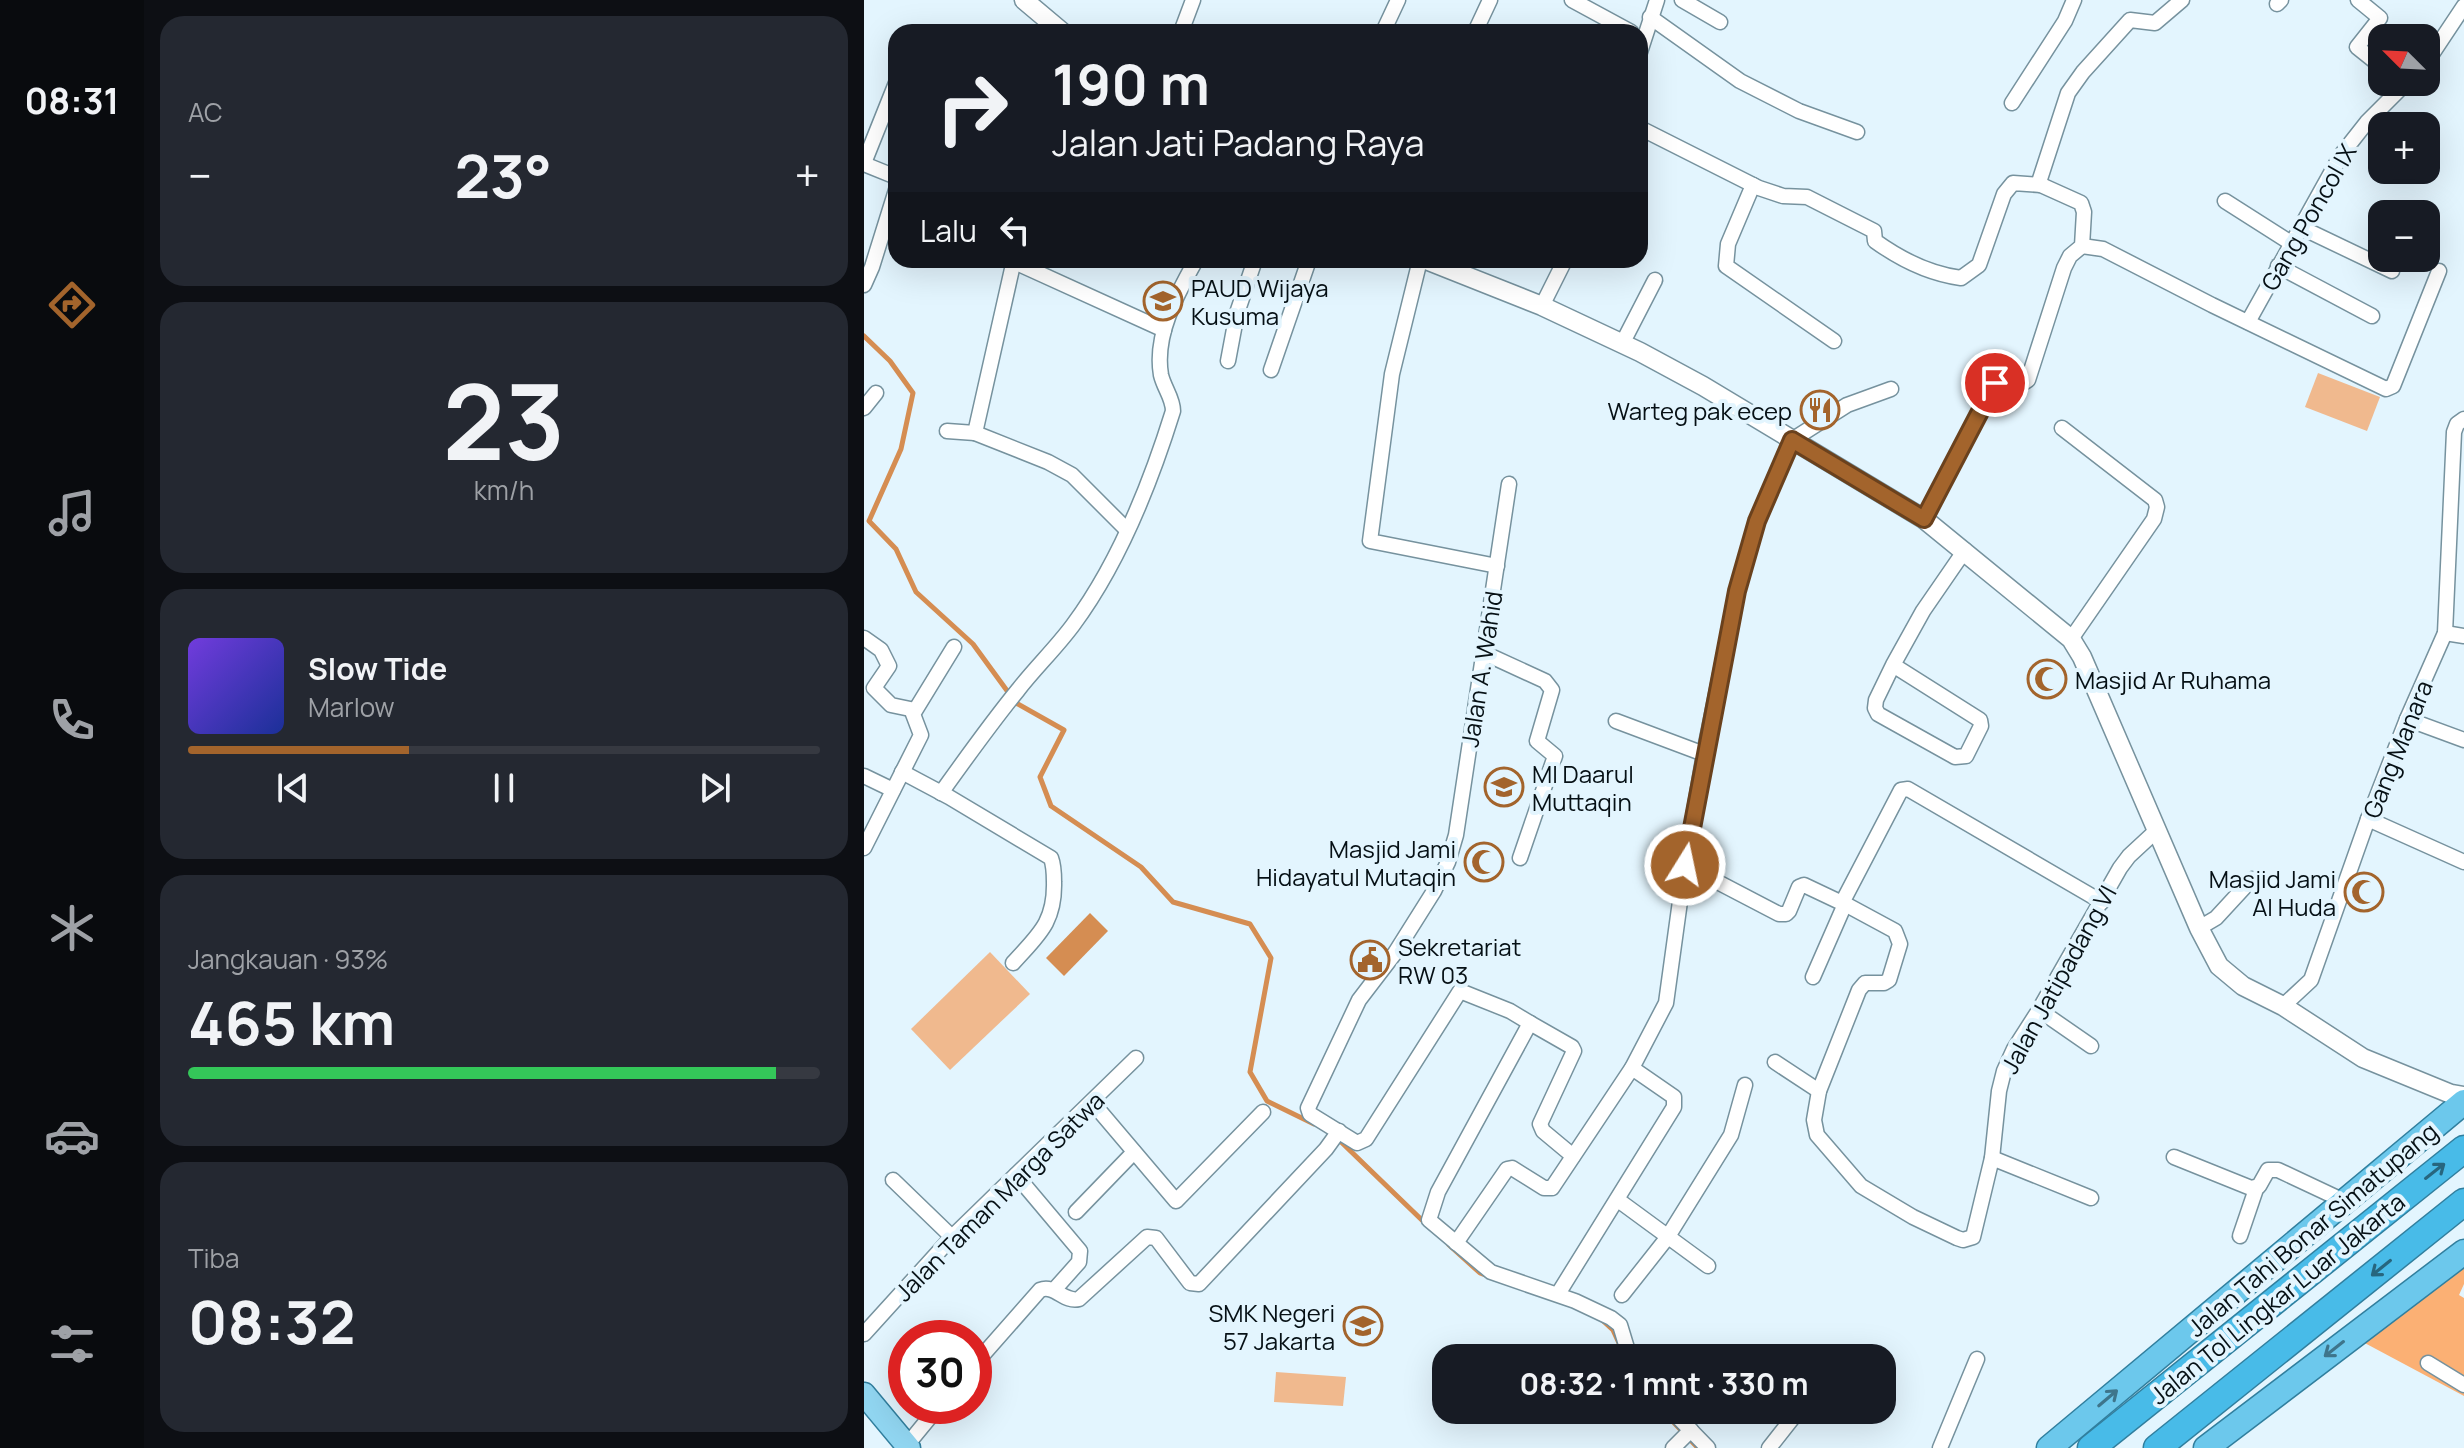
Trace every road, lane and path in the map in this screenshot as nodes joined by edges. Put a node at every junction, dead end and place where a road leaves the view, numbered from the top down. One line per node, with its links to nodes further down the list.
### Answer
1 (1024, 0): 14 (street)
2 (1193, 0): 15 (street)
3 (1398, 0): 16 (street)
4 (1490, 0): 17 (street)
5 (1572, 0): 18 (street)
6 (1657, 0): 12 (street)
7 (1682, 0): 13 (street)
8 (2074, 0): 26 (street)
9 (2358, 0): 20 (street)
10 (2179, 2): 32 (street)
11 (2464, 6): 22 (street)
12 (1650, 17): 19 (street); 28 (street)
13 (1720, 22)
14 (1052, 24)
15 (1184, 24)
16 (1387, 24)
17 (1479, 24)
18 (1612, 24)
19 (1647, 24)
20 (2375, 24)
21 (2368, 33): 23 (street)
22 (2440, 42)
23 (2368, 56)
24 (2392, 96): 35 (street, Gang Poncol IX)
25 (888, 103): 29 (street)
26 (2012, 103)
27 (1648, 132): 31 (street)
28 (1857, 132)
29 (864, 163): 30 (street)
30 (888, 174)
31 (1753, 185): 32 (street); 55 (street)
32 (2041, 185): 37 (street)
33 (2225, 201): 36 (street)
34 (888, 216): 50 (street)
35 (2300, 227): 36 (street, Gang Poncol IX); 38 (street)
36 (2291, 243): 39 (street, Gang Poncol IX)
37 (2084, 246): 53 (street); 68 (street)
38 (2368, 260)
39 (2278, 266): 52 (street); 53 (street, Gang Poncol IX)
40 (1010, 268): 65 (street)
41 (1029, 268): 54 (street)
42 (1192, 268): 54 (street)
43 (1252, 268): 57 (street)
44 (1306, 268): 58 (street)
45 (1418, 268): 71 (street, Jalan A. Wahid)
46 (1446, 268): 51 (street)
47 (1561, 268): 51 (street)
48 (2439, 272): 53 (street)
49 (1655, 280): 56 (street)
50 (864, 285)
51 (1542, 306): 56 (street)
52 (2372, 316)
53 (2248, 322)
54 (1164, 330): 69 (street)
55 (1834, 341)
56 (1622, 344): 66 (street)
57 (1228, 361)
58 (1271, 370)
59 (1891, 389): 66 (street)
60 (876, 393): 61 (street)
61 (864, 408)
62 (2464, 419): 72 (street, Gang Manara)
63 (2062, 428): 75 (street)
64 (947, 431): 65 (street)
65 (975, 433): 69 (street)
66 (1792, 440): 68 (street); 83 (street)
67 (1509, 484): 71 (street)
68 (1924, 519): 70 (street)
69 (1127, 530): 87 (street)
70 (1965, 550): 75 (street); 78 (street)
71 (1497, 566): 77 (street, Jalan A. Wahid)
72 (2445, 633): 73 (street); 80 (street, Gang Manara)
73 (2464, 636)
74 (864, 638): 79 (street)
75 (2071, 639): 89 (street)
76 (954, 647): 79 (street)
77 (1484, 653): 91 (street); 112 (street, Jalan A. Wahid)
78 (1893, 665): 78 (street)
79 (915, 710): 84 (street)
80 (2407, 719): 82 (street); 88 (street, Gang Manara)
81 (1616, 721): 83 (street)
82 (2464, 740)
83 (1704, 754): 93 (street)
84 (902, 772): 86 (street); 87 (street)
85 (864, 776): 86 (street)
86 (893, 790): 90 (street)
87 (941, 793): 98 (street)
88 (2368, 819): 92 (street); 100 (street, Gang Manara)
89 (2156, 831): 95 (street, Jalan Jatipadang VI); 97 (street)
90 (864, 848)
91 (1520, 858)
92 (2464, 862)
93 (1685, 865): 96 (street); 106 (street)
94 (2252, 879): 97 (street)
95 (2102, 902): 96 (street); 101 (street, Jalan Jatipadang VI)
96 (1844, 904): 99 (street); 108 (street)
97 (2199, 928): 100 (street)
98 (1013, 963)
99 (1813, 977)
100 (2283, 1006): 110 (street)
101 (2039, 1010): 103 (street); 117 (street, Jalan Jatipadang VI)
102 (1530, 1023): 112 (street); 115 (street); 129 (street)
103 (2091, 1046)
104 (1136, 1058): 109 (street, Jalan Taman Marga Satwa)
105 (1775, 1062): 108 (street)
106 (1632, 1068): 115 (street); 122 (street)
107 (1745, 1085): 128 (street)
108 (1819, 1091): 117 (street, Jalan Jatipadang VI)
109 (1092, 1102): 114 (street); 118 (street, Jalan Taman Marga Satwa)
110 (2458, 1105): 123 (highway, Jalan Tahi Bonar Simatupang)
111 (1263, 1112): 114 (street)
112 (1338, 1132): 132 (street)
113 (2464, 1149): 150 (highway, Jalan Tol Lingkar Luar Jakarta, one-way to 113)
114 (1134, 1152): 125 (street)
115 (1573, 1156): 129 (street)
116 (2174, 1157): 120 (street)
117 (1992, 1158): 121 (street)
118 (1016, 1175): 127 (street, Jalan Taman Marga Satwa); 132 (street)
119 (893, 1180): 127 (street)
120 (2256, 1189): 123 (street); 126 (street)
121 (2091, 1198)
122 (1618, 1200): 128 (street); 133 (street)
123 (2344, 1201): 149 (highway, Jalan Tahi Bonar Simatupang, one-way to 123)
124 (2464, 1202): 151 (highway, Jalan Tol Lingkar Luar Jakarta, one-way to 151)
125 (1076, 1212)
126 (2240, 1236)
127 (952, 1237): 135 (street, Jalan Taman Marga Satwa)
128 (1667, 1238): 131 (street); 134 (street)
129 (1456, 1243): 133 (street)
130 (2464, 1252): 152 (highway, one-way to 152)
131 (1708, 1266)
132 (1054, 1290): 137 (street)
133 (1558, 1294): 136 (street)
134 (1622, 1295)
135 (864, 1334)
136 (1626, 1344)
137 (992, 1345)
138 (1977, 1359): 148 (street)
139 (2428, 1363): 140 (street)
140 (2464, 1385)
141 (864, 1394): 145 (main road)
142 (925, 1424): 145 (street)
143 (1788, 1424): 147 (street)
144 (1684, 1437): 146 (street)
145 (908, 1446)
146 (1708, 1448)
147 (1769, 1448)
148 (1940, 1448)
149 (2049, 1448)
150 (2091, 1448)
151 (2157, 1448)
152 (2206, 1448)

